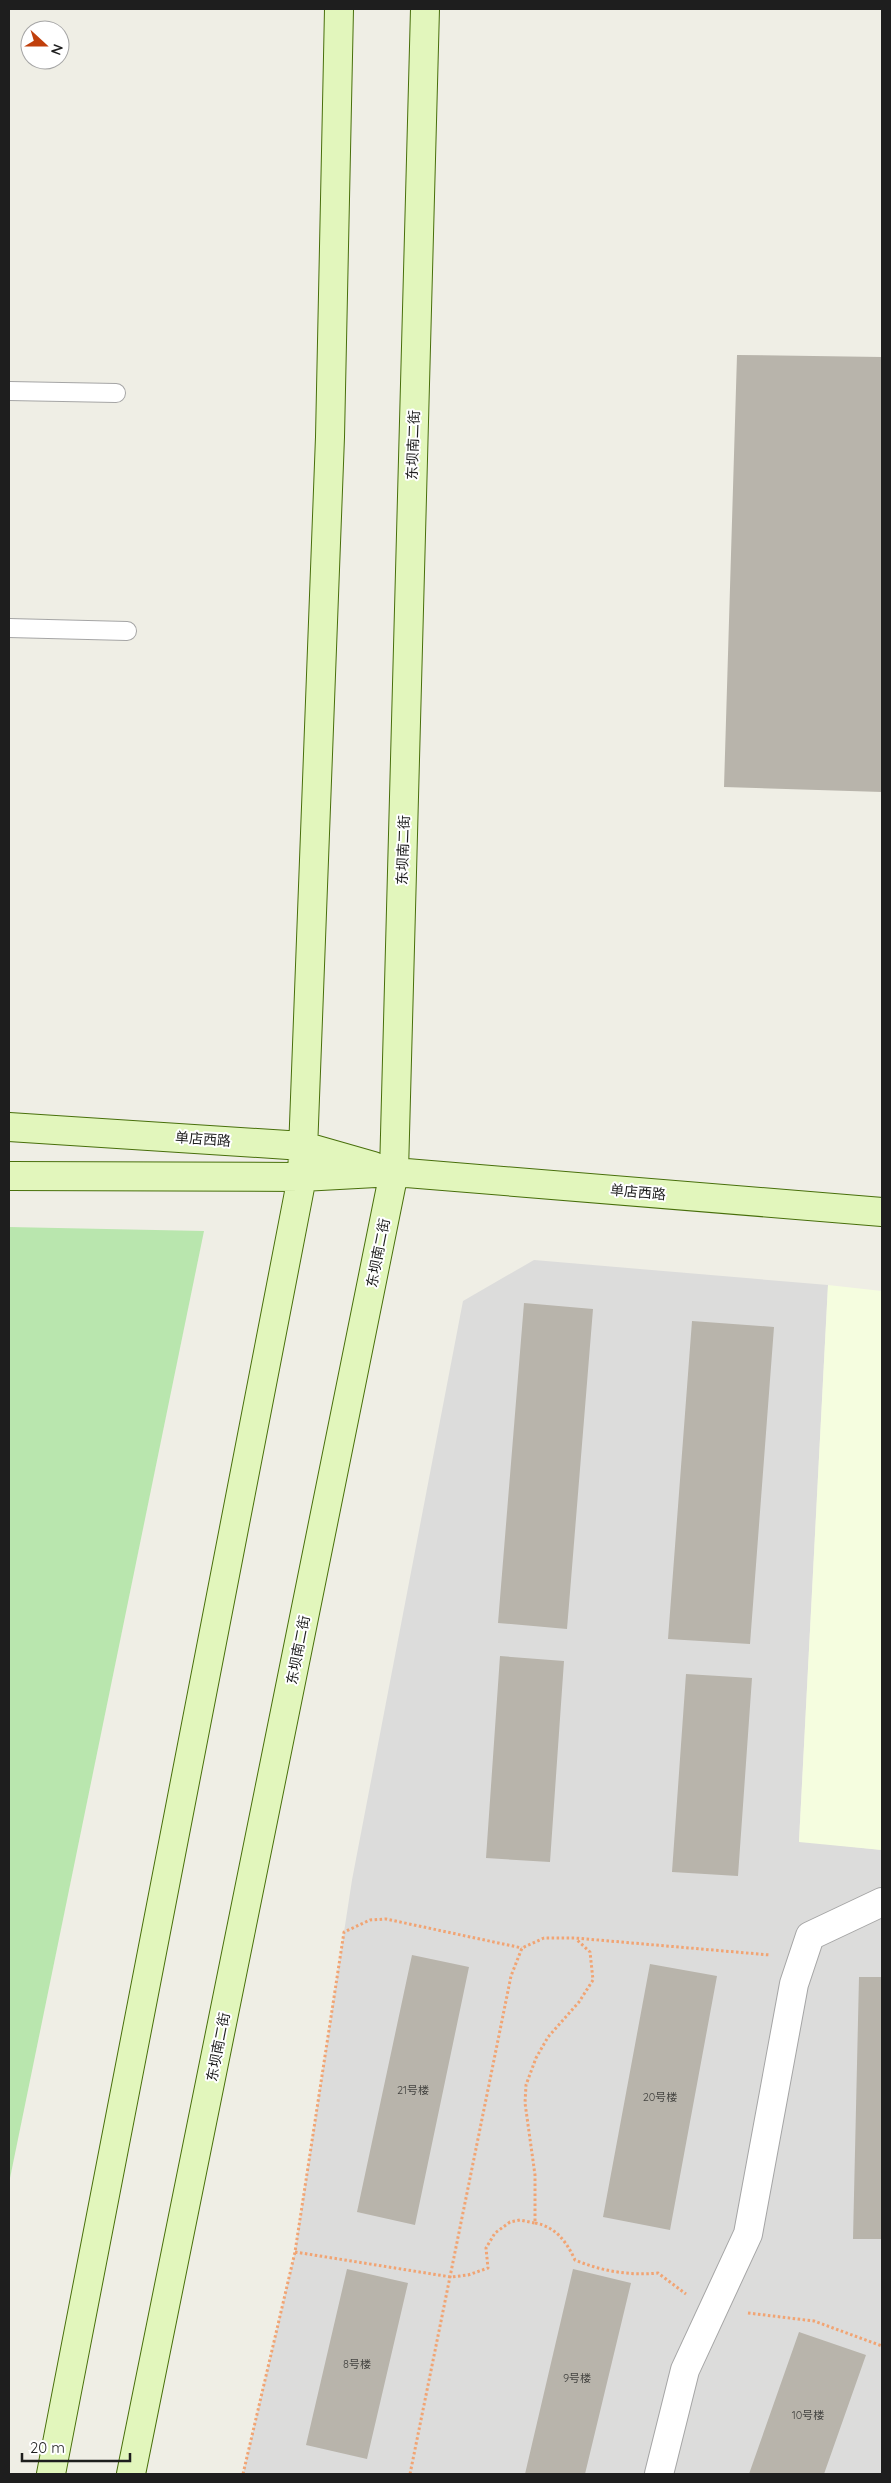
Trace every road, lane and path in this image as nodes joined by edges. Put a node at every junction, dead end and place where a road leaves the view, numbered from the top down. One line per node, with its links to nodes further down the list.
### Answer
1 (339, 9): 8 (main road)
2 (425, 9): 9 (main road, 东坝南二街)
3 (9, 391): 4 (lane)
4 (116, 394)
5 (9, 628): 6 (lane)
6 (127, 631)
7 (9, 1127): 8 (main road, 单店西路)
8 (303, 1146): 9 (main road, 单店西路); 11 (main road)
9 (394, 1172): 11 (main road, 单店西路); 12 (main road, 单店西路); 23 (main road, 东坝南二街)
10 (9, 1176): 11 (main road, 单店西路)
11 (302, 1177): 22 (main road)
12 (882, 1212)
13 (882, 1902): 16 (street)
14 (575, 1938): 15 (path); 16 (path); 17 (path)
15 (522, 1948): 18 (path); 19 (path)
16 (802, 1958): 20 (street)
17 (536, 2223): 19 (path); 20 (path)
18 (295, 2252): 19 (path); 24 (path)
19 (451, 2277): 25 (path)
20 (713, 2309): 21 (path); 26 (street)
21 (882, 2346)
22 (51, 2474)
23 (131, 2474)
24 (243, 2474)
25 (410, 2474)
26 (659, 2474)

